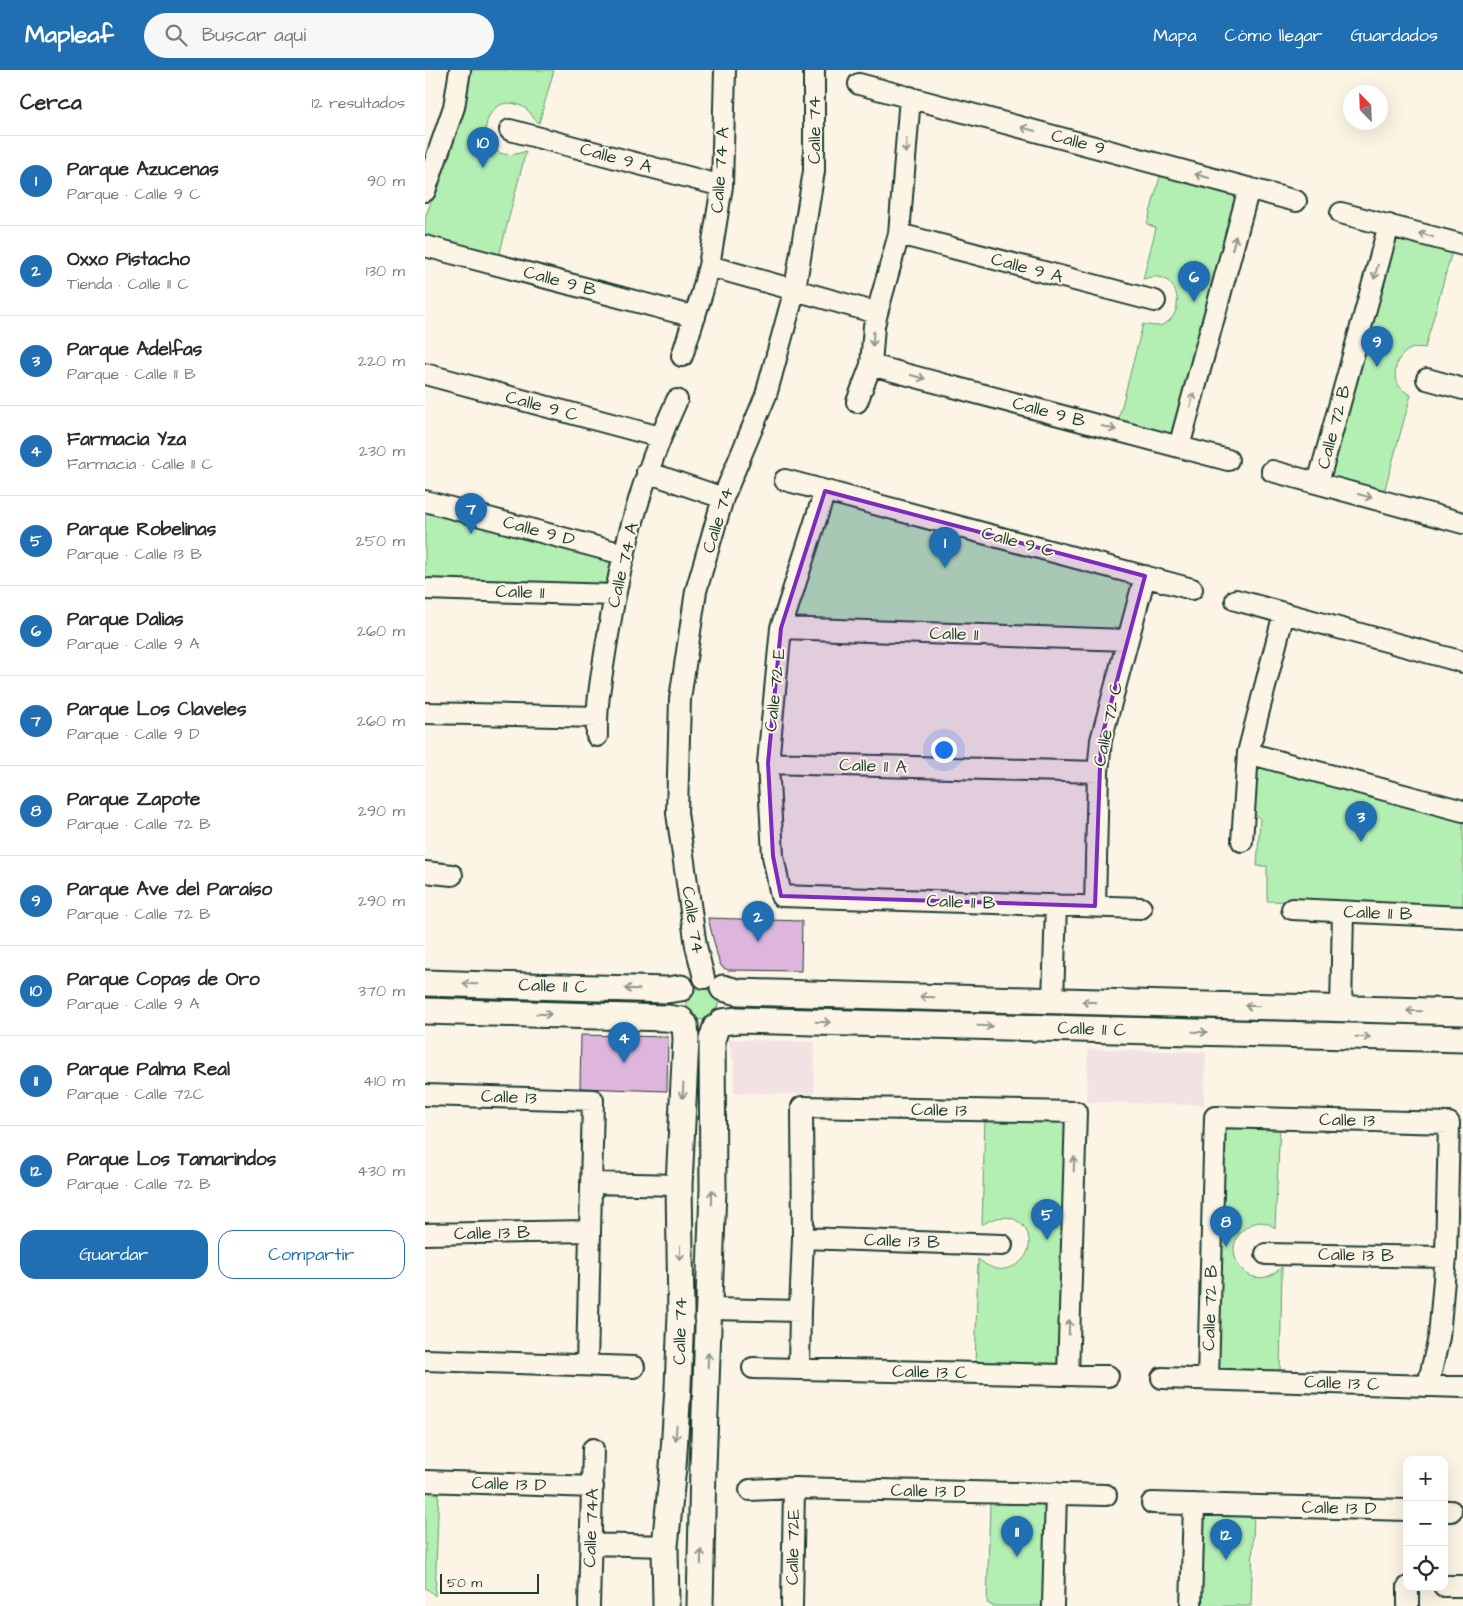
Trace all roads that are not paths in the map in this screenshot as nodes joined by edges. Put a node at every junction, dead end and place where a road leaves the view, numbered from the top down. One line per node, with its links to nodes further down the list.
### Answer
1 (460, 70): 9 (street)
2 (725, 70): 7 (street, Calle 74 A)
3 (814, 70): 17 (street, Calle 74)
4 (859, 84): 5 (street, Calle 9)
5 (910, 97): 8 (street, Calle 9, one-way to 5); 13 (street, one-way to 13)
6 (510, 130): 7 (street, Calle 9 A)
7 (722, 186): 16 (street, Calle 74 A)
8 (1249, 188): 10 (street, Calle 9); 29 (street, one-way to 8)
9 (425, 191)
10 (1296, 201)
11 (1341, 213): 12 (street)
12 (1389, 225): 14 (street, one-way to 12); 34 (street, Calle 72 B, one-way to 34)
13 (899, 234): 18 (street, Calle 9 A); 19 (street)
14 (1463, 245)
15 (425, 246): 20 (street, Calle 9 B)
16 (709, 266): 17 (street); 20 (street, Calle 74 A)
17 (795, 289): 19 (street); 36 (street, Calle 74)
18 (1155, 301)
19 (877, 313): 22 (street, one-way to 22)
20 (695, 316): 21 (street, Calle 74 A)
21 (683, 356)
22 (871, 365): 27 (street); 29 (street, Calle 9 B, one-way to 29)
23 (425, 374): 28 (street, Calle 9 C)
24 (1427, 379): 25 (street)
25 (1463, 389)
26 (677, 400): 28 (street, Calle 74 A)
27 (857, 402)
28 (660, 437): 32 (street, Calle 74 A)
29 (1179, 447): 30 (street, Calle 9 B)
30 (1228, 460)
31 (1272, 470): 34 (street)
32 (647, 472): 36 (street); 39 (street, Calle 74 A)
33 (785, 480): 35 (street, Calle 9 C)
34 (1318, 483): 38 (street, one-way to 38)
35 (825, 491): 40 (street, Calle 9 C); 46 (street, Calle 72 E)
36 (723, 498): 65 (street, Calle 74)
37 (425, 501): 39 (street, Calle 9 D)
38 (1463, 523)
39 (623, 554): 43 (street, Calle 74 A)
40 (1145, 576): 42 (street, Calle 9 C); 47 (street, Calle 72 C)
41 (425, 589): 43 (street, Calle 11)
42 (1192, 589)
43 (614, 595): 49 (street, Calle 74 A)
44 (1237, 600): 45 (street)
45 (1284, 613): 48 (street); 50 (street)
46 (781, 628): 47 (street, Calle 11); 51 (street, Calle 72 E)
47 (1127, 640): 52 (street, Calle 72 C)
48 (1463, 662)
49 (425, 713)
50 (1248, 753): 53 (street); 54 (street)
51 (768, 763): 52 (street, Calle 11 A); 57 (street, Calle 72 E)
52 (1098, 772): 59 (street, Calle 72 C)
53 (1463, 811)
54 (1242, 840)
55 (425, 872): 56 (street)
56 (453, 875)
57 (781, 896): 58 (street, Calle 11 B)
58 (1056, 905): 59 (street, Calle 11 B); 69 (street)
59 (1095, 906): 60 (street, Calle 11 B)
60 (1141, 908)
61 (1292, 909): 62 (street, Calle 11 B)
62 (1343, 912): 63 (street, Calle 11 B); 73 (street)
63 (1463, 917)
64 (425, 983): 66 (main road, Calle 11 C, one-way to 64)
65 (714, 983): 67 (main road); 68 (main road, Calle 11 C); 79 (main road)
66 (505, 985): 67 (main road, Calle 11 C, one-way to 66); 76 (main road)
67 (681, 988): 78 (main road)
68 (793, 993): 69 (main road, Calle 11 C, one-way to 68); 77 (main road)
69 (1053, 1001): 70 (main road, Calle 11 C, one-way to 69)
70 (1119, 1003): 71 (main road, Calle 11 C); 80 (main road)
71 (1149, 1004): 72 (main road, Calle 11 C); 81 (main road)
72 (1175, 1004): 73 (main road, Calle 11 C, one-way to 72); 82 (main road)
73 (1341, 1009): 75 (main road, Calle 11 C, one-way to 73)
74 (425, 1011): 76 (main road, Calle 11 C)
75 (1463, 1012)
76 (504, 1013): 78 (main road, Calle 11 C, one-way to 78)
77 (789, 1021): 79 (main road, Calle 11 C); 80 (main road, Calle 11 C, one-way to 80)
78 (683, 1022): 79 (main road); 84 (main road, Calle 74)
79 (719, 1024): 85 (main road, Calle 74)
80 (1119, 1030): 81 (main road, Calle 11 C)
81 (1149, 1031): 82 (main road, Calle 11 C)
82 (1175, 1032): 83 (main road, Calle 11 C, one-way to 83)
83 (1463, 1039)
84 (685, 1066): 85 (main road); 88 (main road, Calle 74, one-way to 88)
85 (711, 1066): 89 (main road, Calle 74)
86 (425, 1095): 90 (street, Calle 13)
87 (1215, 1117): 92 (street, Calle 13); 109 (street, Calle 72 B)
88 (681, 1136): 89 (main road); 91 (main road, Calle 74)
89 (711, 1137): 99 (main road, Calle 74, one-way to 89)
90 (591, 1183): 91 (street); 93 (street)
91 (679, 1185): 111 (main road, Calle 74, one-way to 111)
92 (1455, 1194): 98 (street)
93 (590, 1232): 94 (street, Calle 13 B); 102 (street)
94 (425, 1234)
95 (803, 1238): 96 (street, Calle 13 B); 100 (street); 106 (street, Calle 13, one-way to 95)
96 (1002, 1245)
97 (1266, 1254): 98 (street, Calle 13 B)
98 (1446, 1257): 110 (street)
99 (710, 1309): 100 (street); 113 (main road, Calle 74, one-way to 99)
100 (800, 1310): 105 (street)
101 (425, 1360): 102 (street)
102 (587, 1365): 103 (street)
103 (634, 1367)
104 (753, 1368): 105 (street, Calle 13 C)
105 (799, 1369): 106 (street, Calle 13 C)
106 (1068, 1376): 107 (street, Calle 13 C)
107 (1108, 1376)
108 (1162, 1378): 109 (street, Calle 13 C)
109 (1208, 1379): 110 (street, Calle 13 C)
110 (1428, 1386): 112 (street, Calle 13 C)
111 (678, 1387): 113 (main road); 115 (main road, Calle 74, one-way to 115)
112 (1463, 1387)
113 (707, 1391): 116 (main road, Calle 74)
114 (593, 1449): 118 (street, Calle 74A)
115 (673, 1467): 116 (main road); 127 (main road, Calle 74)
116 (703, 1467): 133 (main road, Calle 74, one-way to 116)
117 (425, 1481): 118 (street, Calle 13 D)
118 (593, 1487): 126 (street, Calle 74A)
119 (793, 1488): 120 (street, Calle 13 D); 121 (street, Calle 13 D); 134 (street, Calle 72E)
120 (750, 1490)
121 (1057, 1493): 122 (street, Calle 13 D); 135 (street)
122 (1106, 1495)
123 (1152, 1503): 124 (street, Calle 13 D)
124 (1194, 1504): 125 (street, Calle 13 D); 136 (street)
125 (1403, 1510)
126 (591, 1544): 127 (street); 131 (street, Calle 74A)
127 (665, 1546): 132 (main road, Calle 74)
128 (1448, 1586): 129 (street)
129 (1463, 1586)
130 (1408, 1591): 137 (street)
131 (589, 1606)
132 (666, 1606)
133 (700, 1606)
134 (792, 1606)
135 (1053, 1606)
136 (1191, 1606)
137 (1407, 1606)

